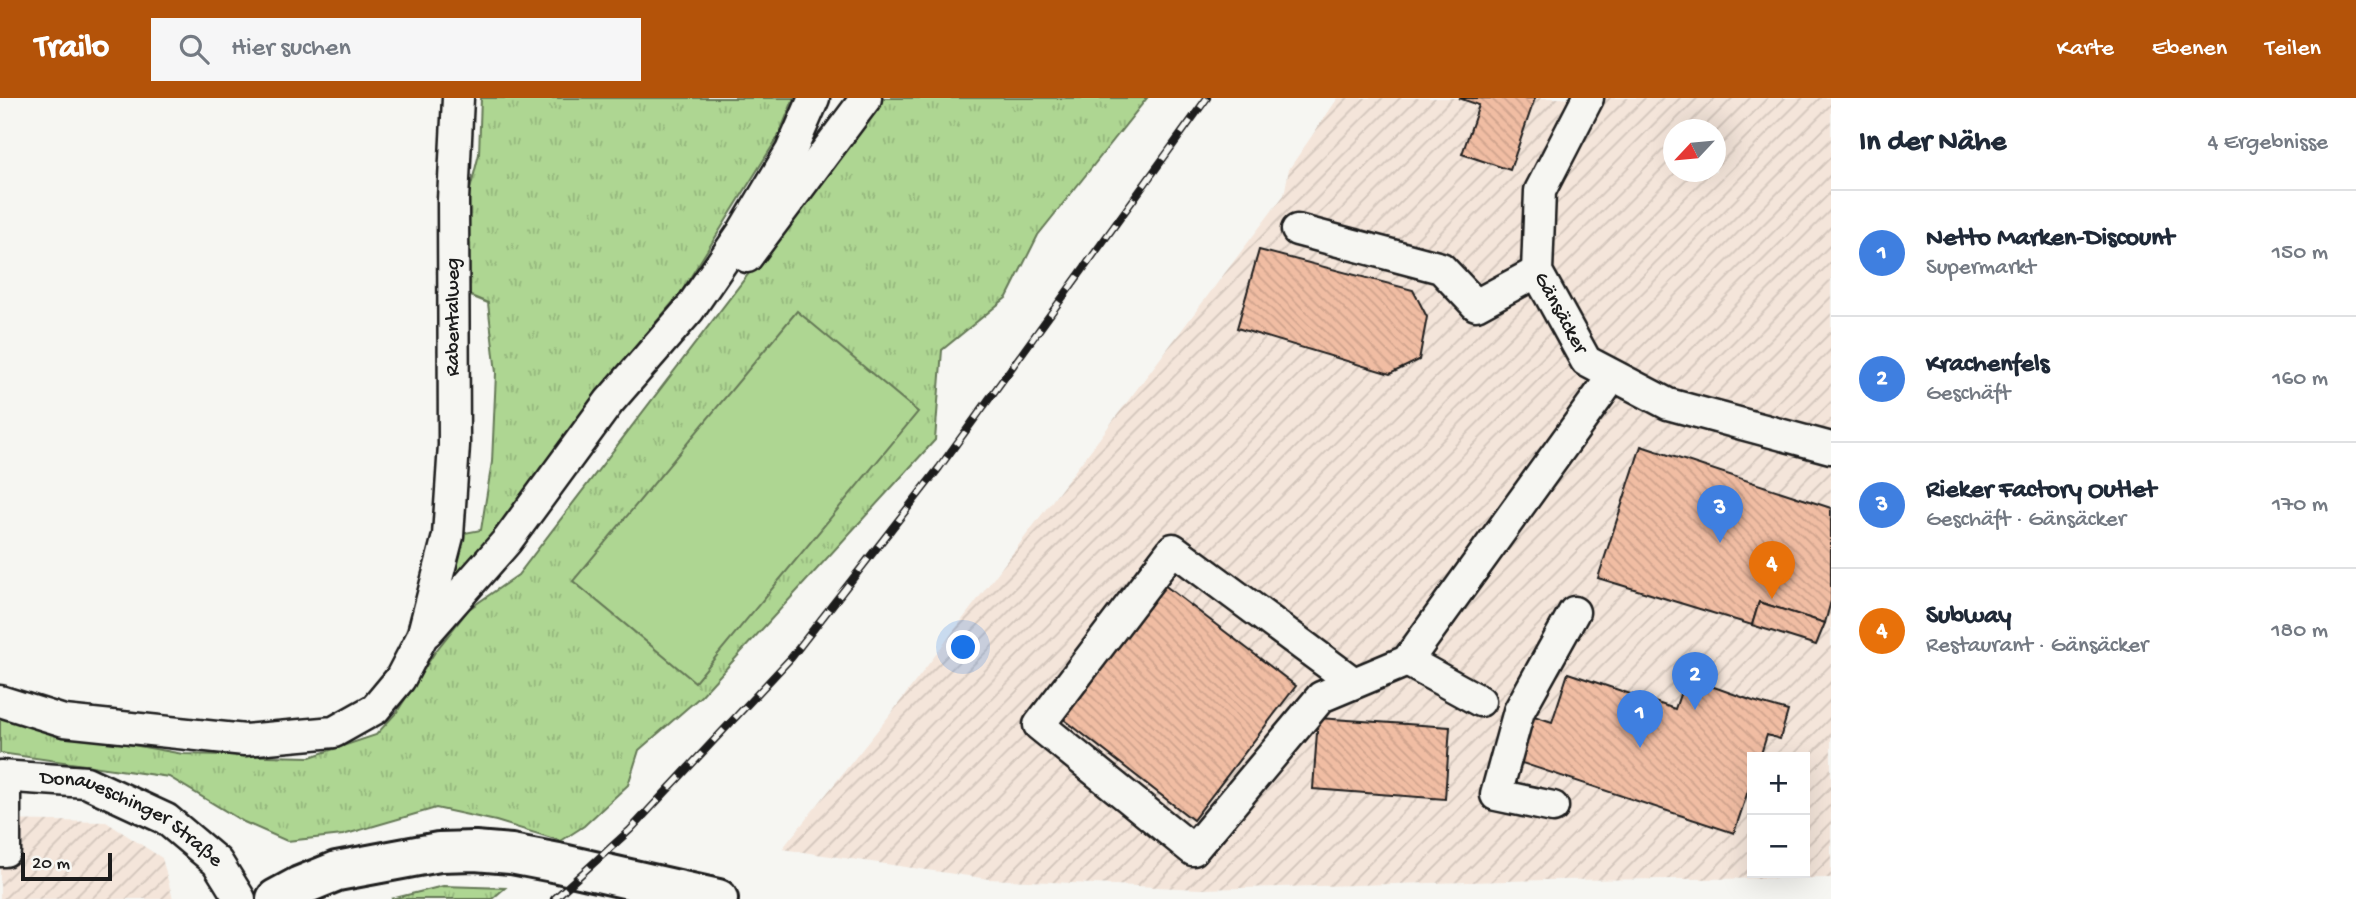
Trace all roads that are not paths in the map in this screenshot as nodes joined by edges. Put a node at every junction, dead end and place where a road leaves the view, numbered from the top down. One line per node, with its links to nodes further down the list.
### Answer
1 (458, 98): 11 (street, Rabentalweg)
2 (814, 98): 7 (street)
3 (866, 98): 7 (street)
4 (1588, 98): 6 (street, Gänsäcker)
5 (1297, 230): 6 (street)
6 (1537, 272): 8 (street, Gänsäcker)
7 (643, 363): 11 (street)
8 (1614, 376): 9 (street, Gänsäcker); 12 (street)
9 (1829, 439)
10 (1574, 611): 17 (street)
11 (422, 637): 14 (street)
12 (1407, 661): 13 (street); 15 (street)
13 (1354, 683): 13 (street)
14 (0, 701)
15 (1480, 701)
16 (3, 776): 18 (street); 19 (street, Donaueschinger Straße)
17 (1553, 807)
18 (0, 851)
19 (240, 899)
20 (276, 899): 21 (main road)
21 (718, 899)

